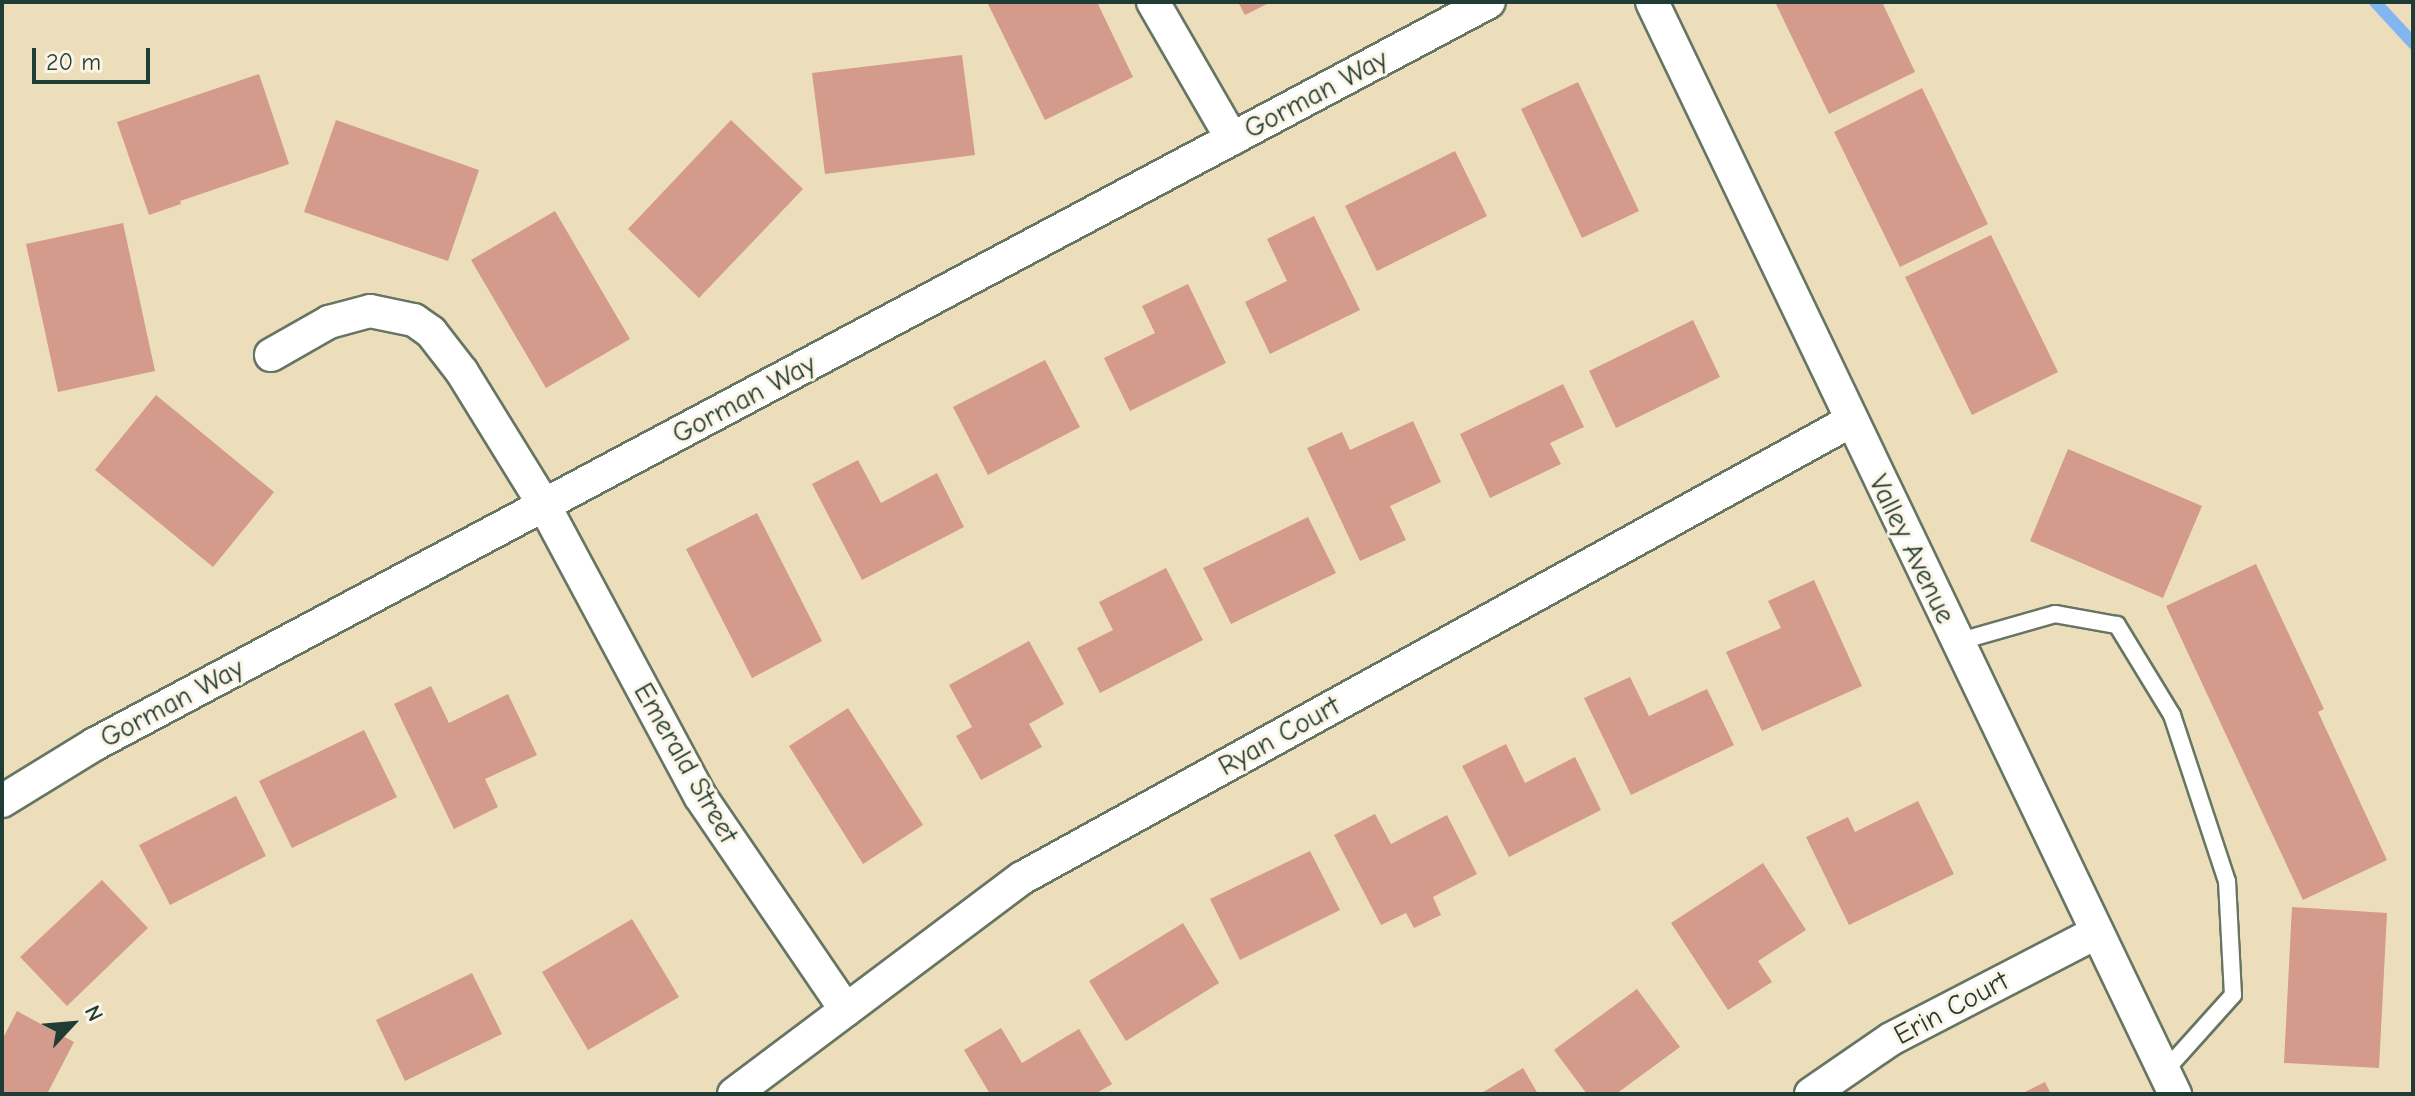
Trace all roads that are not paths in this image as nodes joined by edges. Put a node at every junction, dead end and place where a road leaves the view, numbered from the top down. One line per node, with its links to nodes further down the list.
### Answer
1 (1153, 2): 4 (street)
2 (1489, 2): 4 (street, Gorman Way)
3 (1652, 2): 6 (street, Valley Avenue)
4 (1232, 139): 7 (street, Gorman Way)
5 (271, 355): 7 (street, Emerald Street)
6 (1851, 421): 8 (street, Valley Avenue); 11 (street, Ryan Court)
7 (544, 505): 9 (street, Gorman Way); 11 (street, Emerald Street)
8 (1957, 642): 10 (street, Valley Avenue); 12 (lane)
9 (2, 801)
10 (2097, 932): 12 (street, Valley Avenue); 14 (street, Erin Court)
11 (846, 1010): 13 (street, Ryan Court)
12 (2170, 1083)
13 (734, 1094)
14 (1811, 1094)

